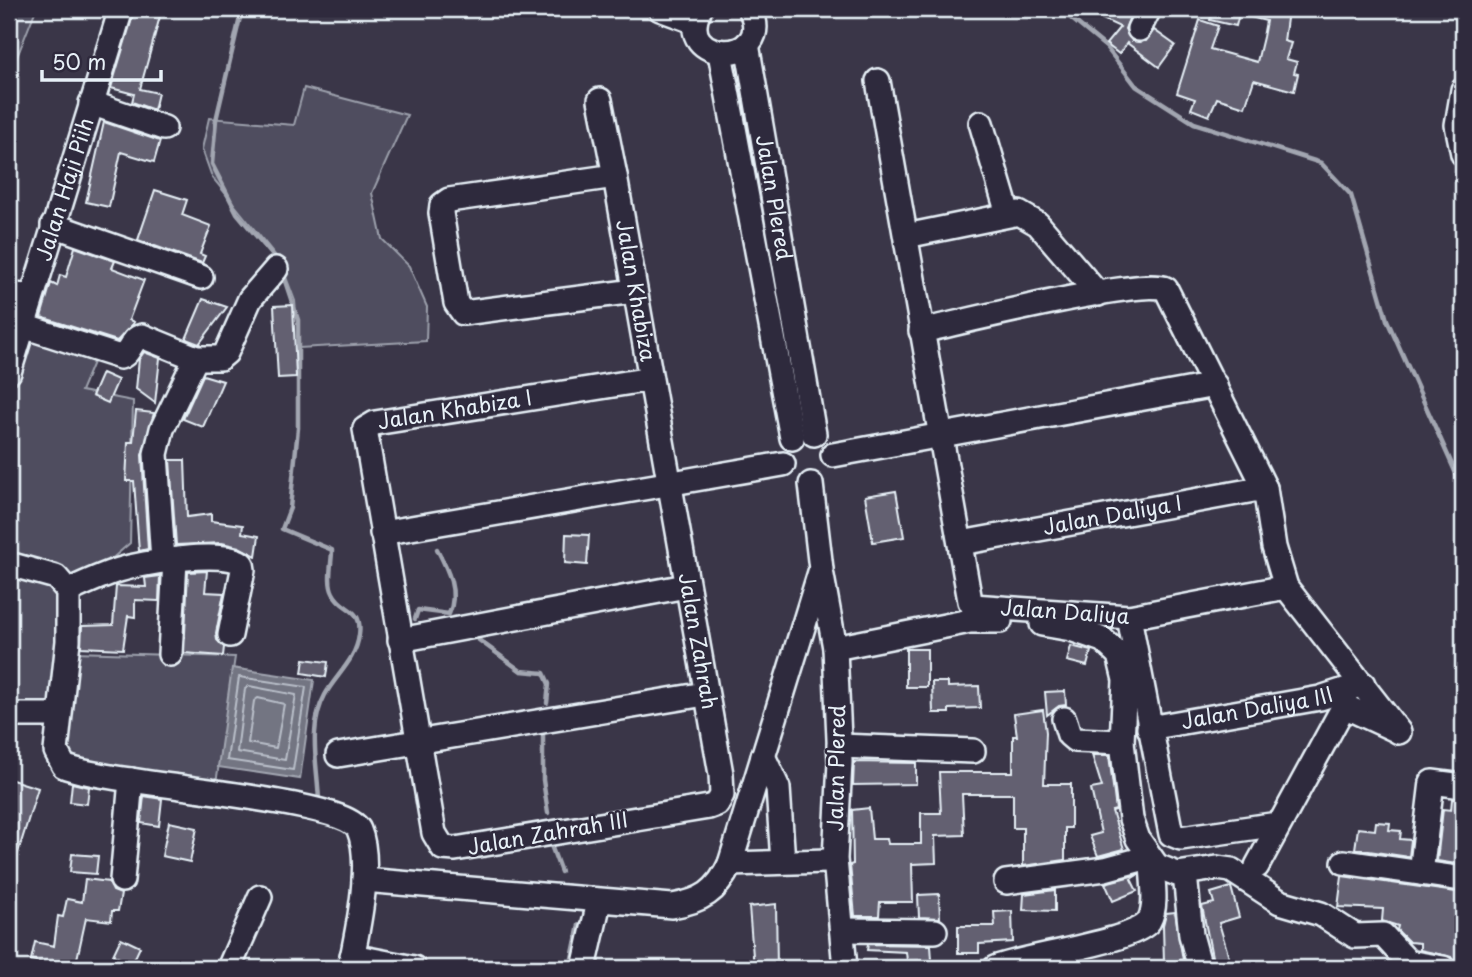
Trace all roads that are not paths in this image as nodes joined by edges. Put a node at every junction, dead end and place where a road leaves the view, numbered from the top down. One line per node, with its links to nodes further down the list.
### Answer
1 (121, 9): 10 (street, Jalan Haji Piih)
2 (660, 9): 4 (street)
3 (750, 9): 5 (street, Jalan Plered)
4 (698, 15): 6 (street)
5 (747, 44): 6 (street); 18 (street, Jalan Plered)
6 (720, 53): 18 (street)
7 (878, 81): 17 (street, Jalan Daliya)
8 (1463, 90): 13 (street)
9 (600, 100): 14 (street, Jalan Khabiza)
10 (91, 103): 12 (street); 16 (street, Jalan Haji Piih)
11 (981, 123): 15 (street)
12 (164, 128)
13 (1463, 154)
14 (615, 176): 21 (street, Jalan Khabiza); 21 (street)
15 (1008, 214): 17 (street); 22 (street)
16 (53, 225): 20 (street); 23 (street, Jalan Haji Piih)
17 (906, 236): 25 (street, Jalan Daliya)
18 (769, 240): 31 (street)
19 (276, 269): 26 (street)
20 (201, 277)
21 (635, 291): 28 (street, Jalan Khabiza)
22 (1098, 294): 25 (street); 29 (street)
23 (20, 295): 24 (street, Jalan Haji Piih)
24 (19, 321): 26 (street); 27 (street, Jalan Haji Piih)
25 (920, 331): 30 (street, Jalan Daliya)
26 (196, 358): 39 (street)
27 (9, 372)
28 (651, 379): 34 (street, Jalan Khabiza); 37 (street, Jalan Khabiza I)
29 (1215, 384): 30 (street); 36 (street)
30 (942, 435): 32 (street); 38 (street, Jalan Daliya)
31 (803, 436): 32 (street); 33 (street)
32 (833, 455): 35 (street)
33 (782, 464): 34 (street); 35 (street)
34 (669, 482): 37 (street); 42 (street, Jalan Zahrah)
35 (811, 484): 41 (street, Jalan Plered)
36 (1265, 488): 38 (street, Jalan Daliya I); 43 (street)
37 (382, 533): 47 (street)
38 (961, 543): 45 (street, Jalan Daliya)
39 (169, 560): 44 (street); 46 (street); 49 (street)
40 (9, 564): 44 (street)
41 (821, 569): 48 (street, Jalan Plered); 61 (street)
42 (686, 586): 47 (street); 50 (street, Jalan Zahrah)
43 (1286, 587): 45 (street); 51 (street)
44 (68, 591): 53 (street)
45 (1129, 617): 55 (street, Jalan Daliya)
46 (230, 635)
47 (400, 640): 56 (street)
48 (835, 648): 57 (street); 58 (street, Jalan Plered)
49 (170, 654)
50 (705, 694): 56 (street); 64 (street, Jalan Zahrah)
51 (1351, 694): 55 (street, Jalan Daliya III); 65 (street)
52 (9, 715): 53 (street)
53 (59, 715): 62 (street)
54 (1064, 719): 57 (street)
55 (1149, 728): 65 (street, Jalan Daliya)
56 (418, 740): 60 (street); 64 (street, Jalan Zahrah III)
57 (1122, 742): 66 (street)
58 (839, 746): 59 (street); 80 (street, Jalan Plered)
59 (973, 751)
60 (338, 755)
61 (763, 756): 68 (street); 70 (street)
62 (131, 780): 75 (street); 76 (street)
63 (1463, 786): 72 (street)
64 (720, 800)
65 (1278, 824): 71 (street)
66 (1150, 859): 73 (street); 77 (street); 87 (street)
67 (827, 861): 68 (street)
68 (782, 862): 70 (street)
69 (1343, 862): 72 (street)
70 (730, 864): 79 (street)
71 (1257, 866)
72 (1421, 873): 74 (street)
73 (1185, 874): 88 (street); 89 (street)
74 (1463, 879)
75 (122, 880)
76 (364, 880): 79 (street); 82 (street)
77 (1006, 881)
78 (260, 897): 83 (street)
79 (599, 902): 85 (street)
80 (842, 930): 81 (street); 86 (street, Jalan Plered)
81 (935, 931)
82 (351, 962): 84 (street)
83 (229, 968)
84 (414, 968)
85 (584, 968)
86 (845, 968)
87 (995, 968)
88 (1200, 968)
89 (1443, 968)

